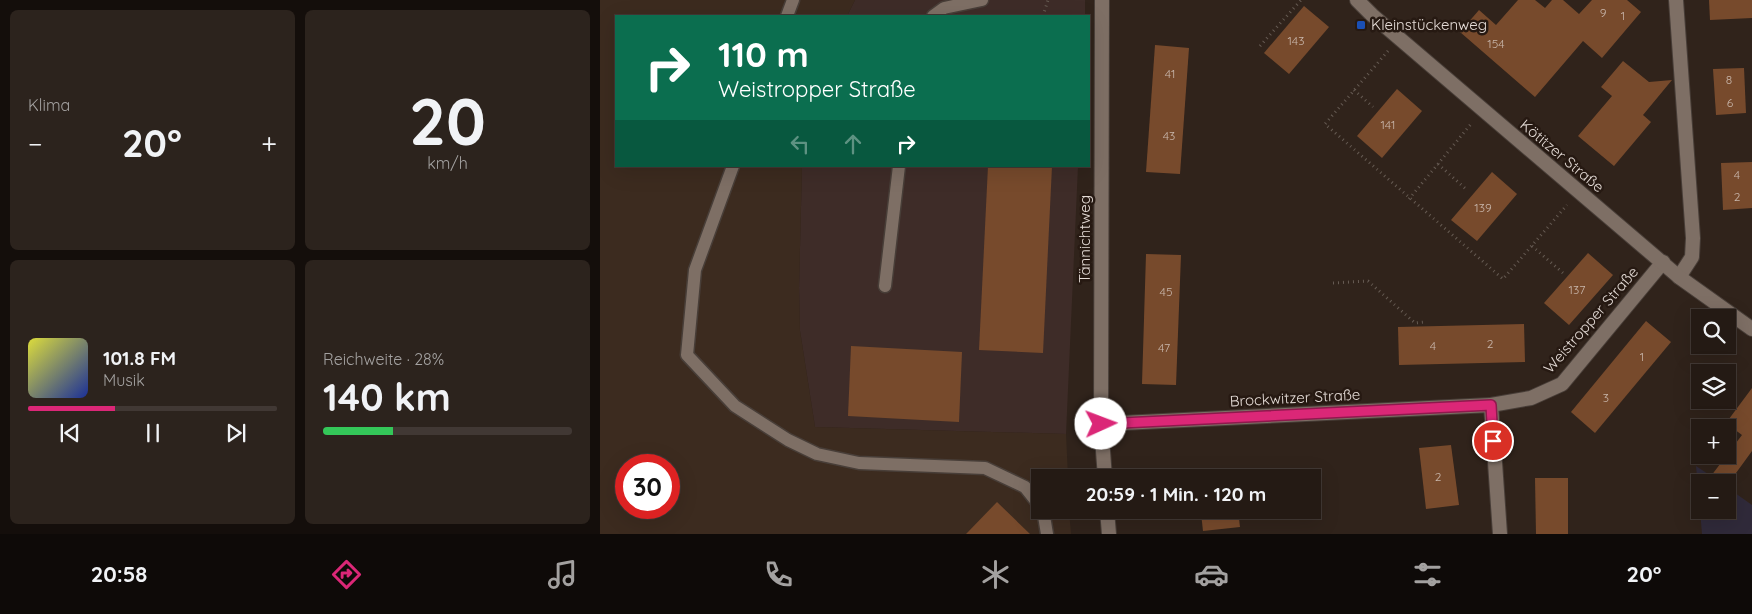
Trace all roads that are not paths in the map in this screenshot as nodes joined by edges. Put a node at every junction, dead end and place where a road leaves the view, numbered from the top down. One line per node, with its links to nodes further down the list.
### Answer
1 (793, 0): 6 (lane)
2 (982, 0): 7 (lane)
3 (1102, 0): 15 (street, Tännichtweg)
4 (1357, 0): 10 (street, Kötitzer Straße)
5 (1676, 0): 11 (street)
6 (787, 15)
7 (934, 15)
8 (733, 167): 17 (lane)
9 (899, 167): 12 (lane)
10 (1663, 262): 11 (street, Kötitzer Straße); 14 (street, Weistropper Straße)
11 (1679, 277): 13 (street, Kötitzer Straße)
12 (886, 286)
13 (1752, 329)
14 (1491, 405): 15 (street, Brockwitzer Straße); 22 (street)
15 (1101, 424): 16 (street, Tännichtweg)
16 (1104, 469)
17 (1031, 495)
18 (1045, 519): 20 (lane)
19 (1108, 519): 21 (street)
20 (1048, 534)
21 (1109, 534)
22 (1500, 534)

